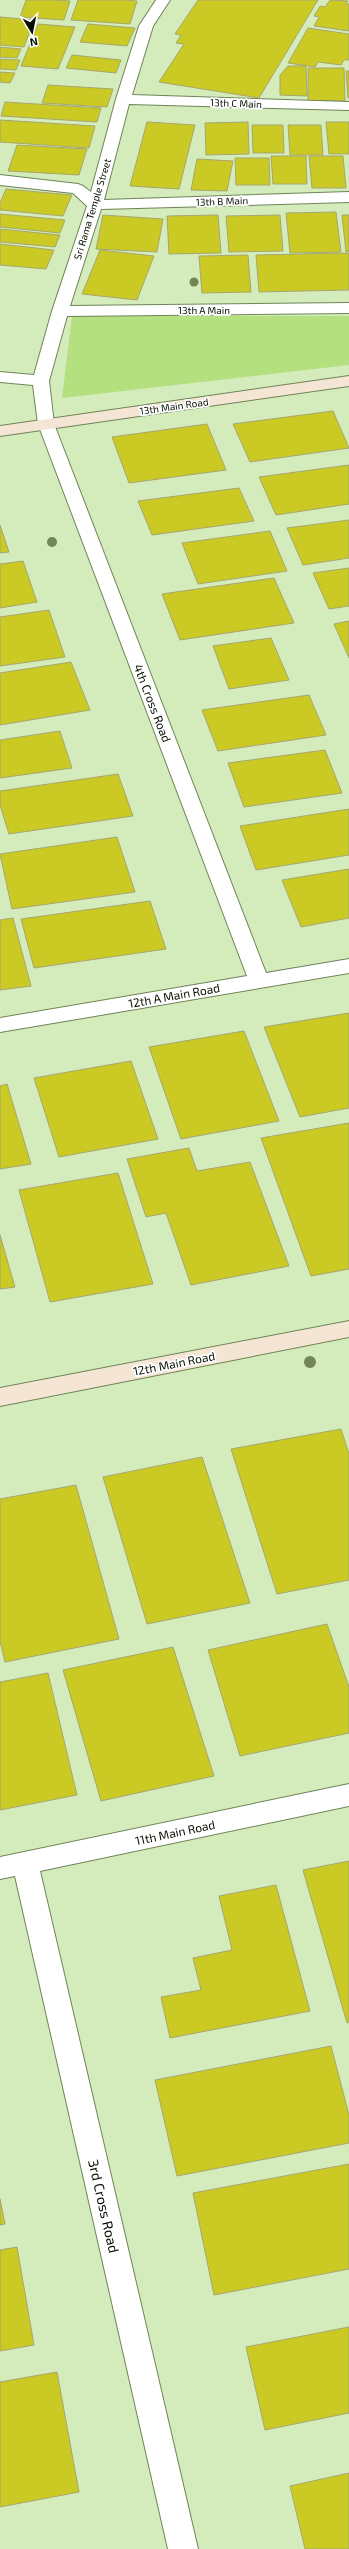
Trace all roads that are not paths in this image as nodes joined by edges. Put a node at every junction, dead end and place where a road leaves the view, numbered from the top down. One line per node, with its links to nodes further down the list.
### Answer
1 (163, 0): 2 (street, Sri Rama Temple Street)
2 (123, 99): 3 (street, 13th C Main); 6 (street, Sri Rama Temple Street)
3 (349, 106)
4 (0, 180): 6 (street)
5 (349, 197): 6 (street, 13th B Main)
6 (95, 205): 8 (street, Sri Rama Temple Street)
7 (349, 308): 8 (street, 13th A Main)
8 (60, 311): 10 (street, Sri Rama Temple Street)
9 (0, 377): 10 (street)
10 (41, 380): 12 (street, Sri Rama Temple Street)
11 (349, 381): 12 (street, 13th Main Road)
12 (46, 424): 13 (street, 13th Main Road); 15 (street, 4th Cross Road)
13 (0, 431)
14 (349, 966): 15 (street, 12th A Main Road)
15 (259, 981): 16 (street, 12th A Main Road)
16 (0, 1025)
17 (349, 1329): 18 (street, 12th Main Road)
18 (0, 1397)
19 (349, 1796): 20 (street, 11th Main Road)
20 (13, 1866): 21 (street, 3rd Cross Road)
21 (183, 2549)

